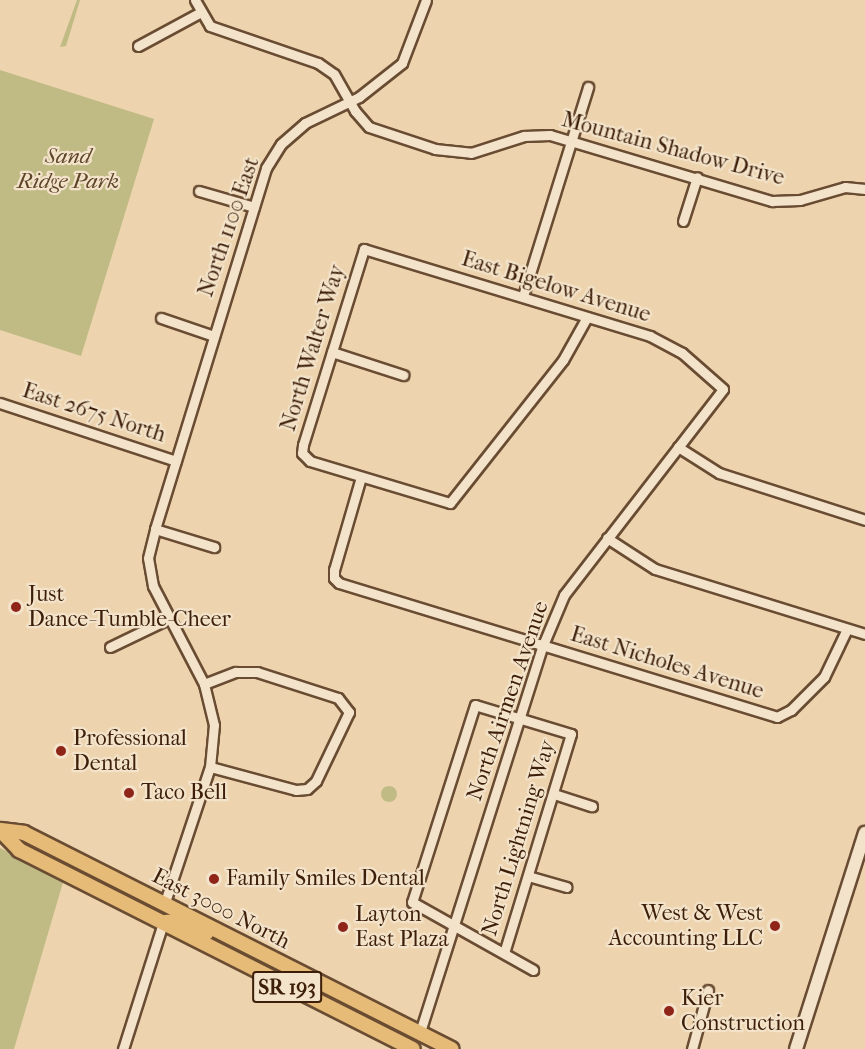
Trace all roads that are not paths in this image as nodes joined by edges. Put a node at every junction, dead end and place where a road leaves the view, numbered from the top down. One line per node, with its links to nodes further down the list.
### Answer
1 (195, 0): 3 (street)
2 (426, 0): 6 (street, North 1100 East)
3 (199, 13): 4 (street); 6 (street, Mountain Shadow Drive)
4 (138, 46)
5 (588, 87): 7 (street)
6 (350, 102): 7 (street, Mountain Shadow Drive); 11 (street, North 1100 East)
7 (571, 139): 8 (street, Mountain Shadow Drive); 14 (street)
8 (697, 177): 9 (street, Mountain Shadow Drive); 12 (street)
9 (865, 189)
10 (199, 191): 11 (street)
11 (254, 207): 17 (street, North 1100 East)
12 (683, 221)
13 (364, 249): 14 (street, East Bigelow Avenue); 18 (street, North Walter Way)
14 (523, 296): 15 (street, East Bigelow Avenue)
15 (587, 317): 20 (street, East Bigelow Avenue); 24 (street)
16 (160, 318): 17 (street)
17 (214, 336): 23 (street, North 1100 East)
18 (332, 352): 19 (street); 24 (street, North Walter Way)
19 (403, 375)
20 (723, 388): 22 (street, North Airmen Avenue)
21 (0, 403): 23 (street, East 2675 North)
22 (678, 447): 25 (street); 27 (street, North Airmen Avenue)
23 (176, 461): 26 (street, North 1100 East)
24 (362, 477): 32 (street, East Nicholes Avenue)
25 (865, 520)
26 (155, 529): 28 (street); 29 (street, North 1100 East)
27 (607, 538): 30 (street); 32 (street, North Airmen Avenue)
28 (214, 547)
29 (170, 618): 33 (street); 34 (street, North 1100 East)
30 (847, 629): 31 (street); 32 (street, East Nicholes Avenue)
31 (865, 634)
32 (543, 645): 35 (street, North Airmen Avenue)
33 (110, 647)
34 (204, 684): 36 (street, North 1100 East); 36 (street)
35 (518, 719): 37 (street, North Lightning Way); 45 (street, North Airmen Avenue); 45 (street)
36 (210, 766): 43 (street, North 1100 East)
37 (554, 794): 38 (street); 41 (street, North Lightning Way)
38 (592, 806)
39 (4, 833): 43 (main road, East 3000 North / SR 193); 44 (main road, East 3000 North / SR 193)
40 (865, 833): 55 (main road)
41 (528, 876): 42 (street); 46 (street, North Lightning Way)
42 (566, 887)
43 (165, 902): 48 (main road, East 3000 North / SR 193)
44 (163, 923): 48 (main road); 51 (street); 52 (main road, East 3000 North / SR 193)
45 (455, 926): 46 (street); 50 (street, North Airmen Avenue)
46 (504, 953): 47 (street)
47 (533, 970)
48 (332, 989): 50 (main road, East 3000 North / SR 193)
49 (708, 990): 54 (street)
50 (420, 1032): 53 (main road, East 3000 North / SR 193)
51 (123, 1049)
52 (413, 1049)
53 (451, 1049)
54 (692, 1049)
55 (796, 1049)

